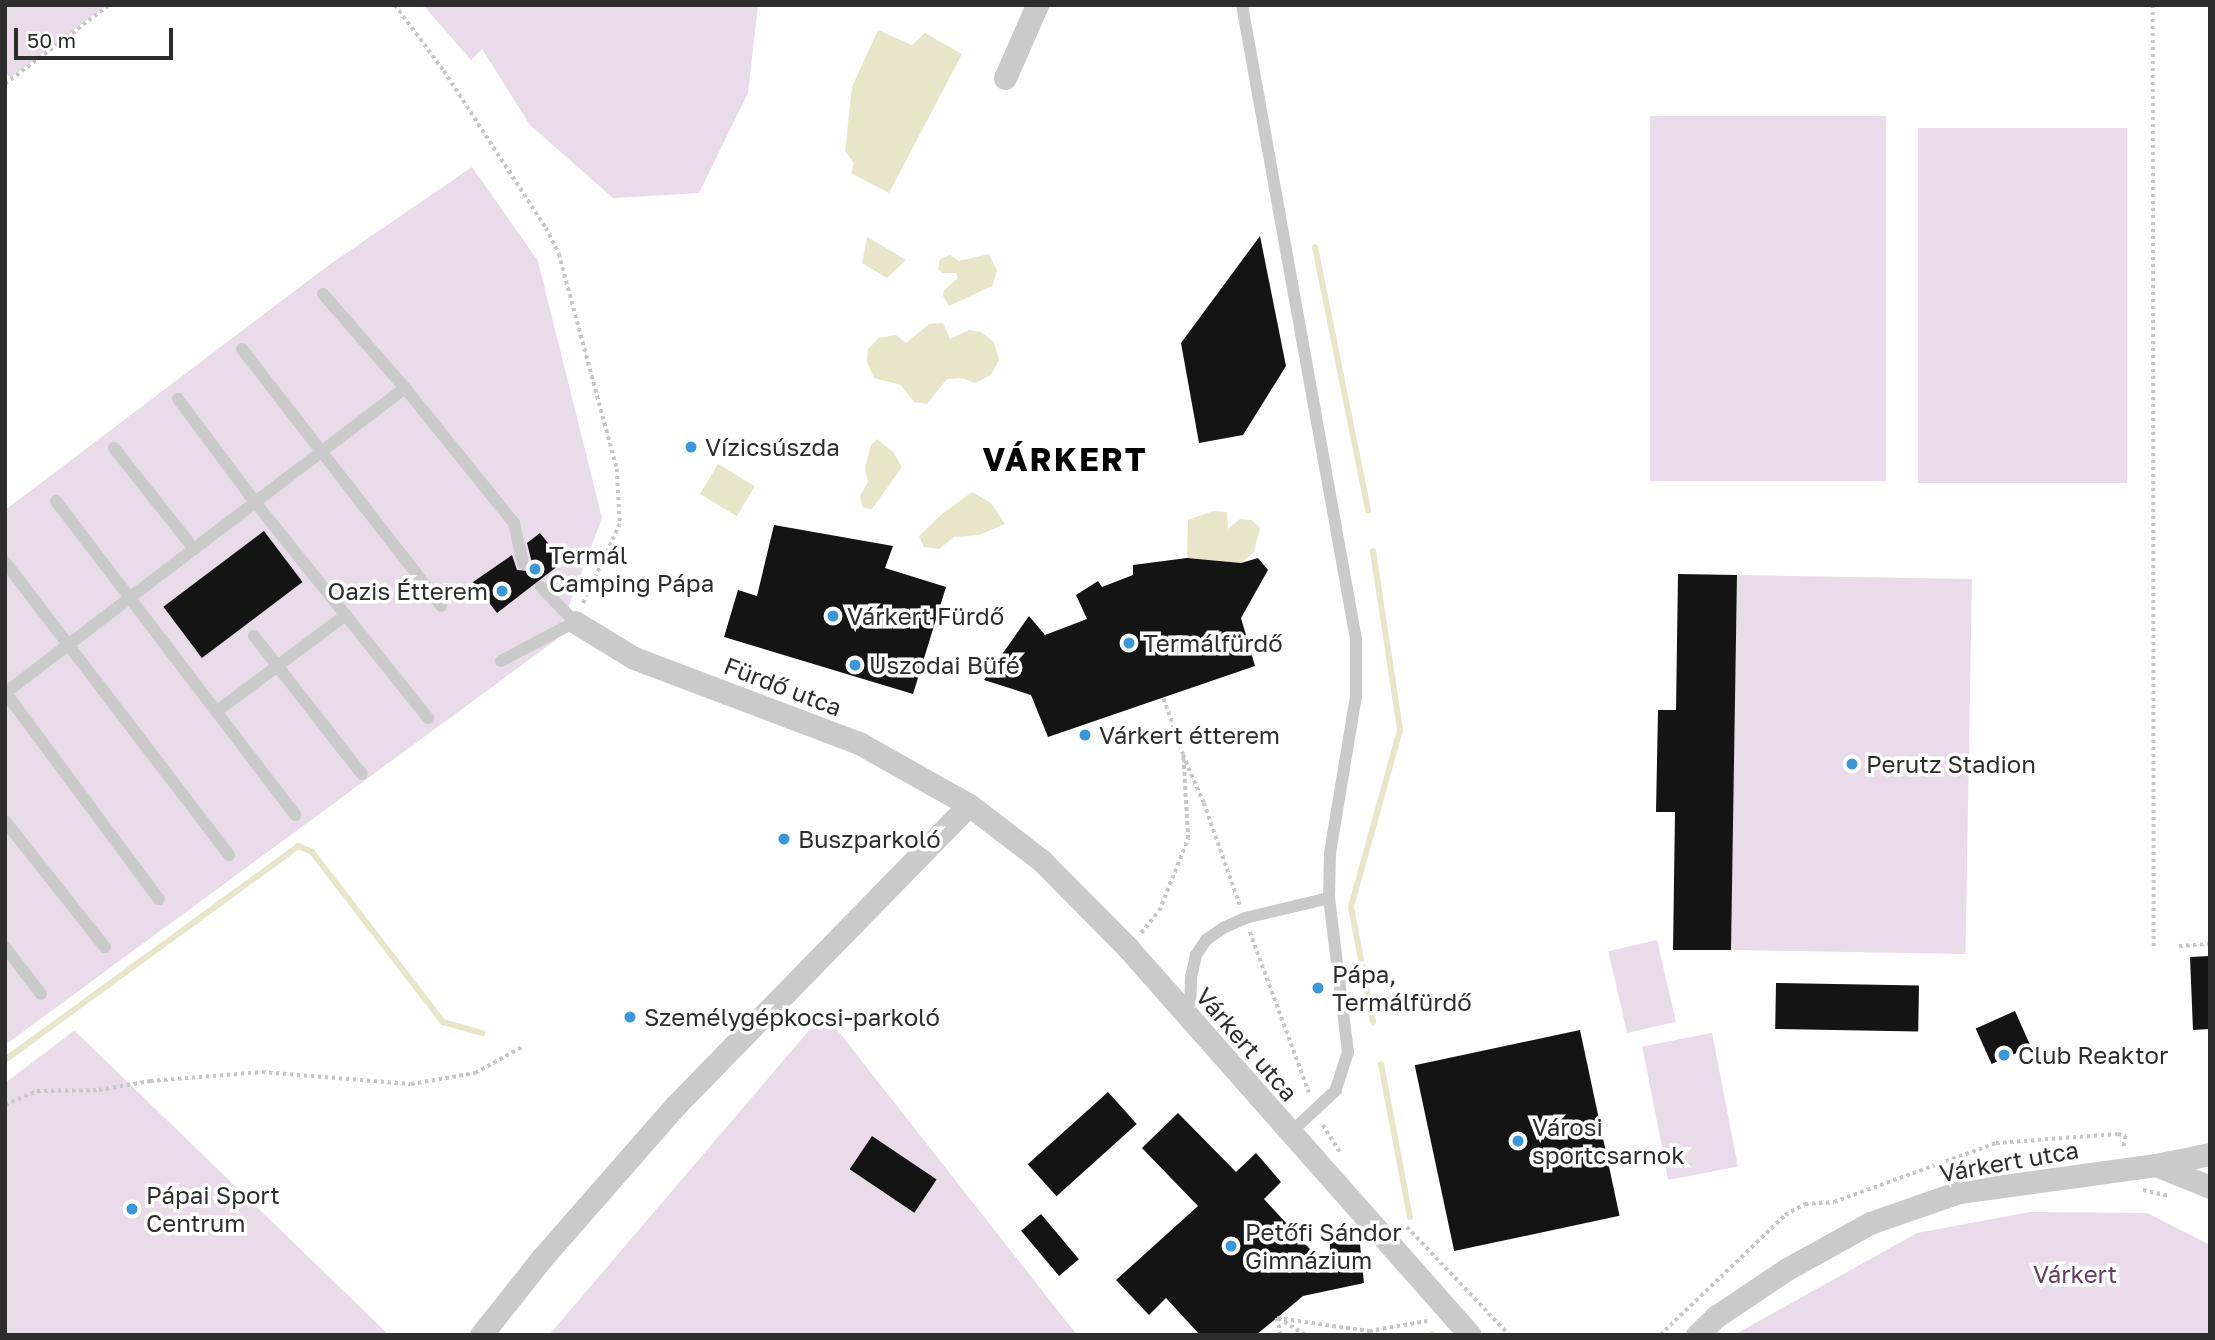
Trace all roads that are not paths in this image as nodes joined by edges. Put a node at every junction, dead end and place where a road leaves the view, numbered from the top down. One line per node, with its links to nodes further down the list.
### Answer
1 (1037, 5): 3 (street)
2 (1242, 5): 32 (lane)
3 (1005, 78)
4 (323, 294): 6 (lane)
5 (243, 349): 9 (lane)
6 (405, 388): 9 (lane); 14 (lane)
7 (178, 399): 11 (lane)
8 (114, 449): 12 (lane)
9 (321, 452): 11 (lane); 17 (lane)
10 (56, 501): 16 (lane)
11 (255, 502): 12 (lane); 18 (lane)
12 (194, 549): 16 (lane)
13 (5, 562): 21 (lane)
14 (523, 564)
15 (541, 587): 19 (lane)
16 (130, 597): 21 (lane); 25 (lane)
17 (441, 606)
18 (346, 615): 23 (lane); 26 (lane)
19 (575, 622): 22 (lane); 28 (street, Fürdő utca)
20 (254, 636): 23 (lane)
21 (69, 644): 24 (lane); 31 (lane)
22 (501, 661)
23 (278, 667): 25 (lane); 27 (lane)
24 (5, 692): 33 (lane)
25 (217, 711): 29 (lane)
26 (428, 718)
27 (362, 774)
28 (969, 805): 37 (street, Várkert utca); 42 (street)
29 (295, 815)
30 (5, 821): 35 (lane)
31 (229, 855)
32 (1329, 898): 37 (lane); 38 (lane)
33 (159, 899)
34 (5, 947): 36 (lane)
35 (105, 947)
36 (41, 993)
37 (1190, 1018): 38 (street, Várkert utca)
38 (1290, 1133): 43 (street, Várkert utca)
39 (2210, 1154): 40 (street, Várkert utca)
40 (2156, 1165): 41 (street, Várkert utca); 44 (street, Várkert utca)
41 (2210, 1187)
42 (481, 1335)
43 (1470, 1335)
44 (1697, 1335)

